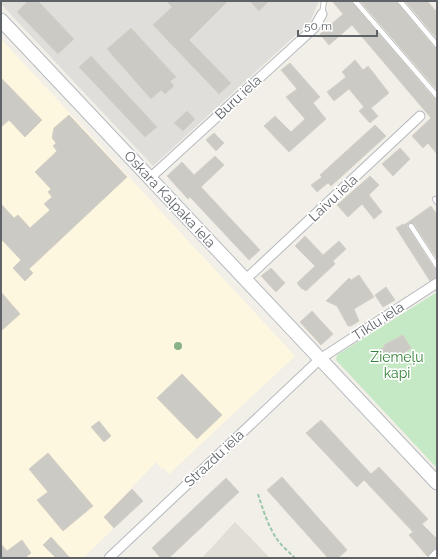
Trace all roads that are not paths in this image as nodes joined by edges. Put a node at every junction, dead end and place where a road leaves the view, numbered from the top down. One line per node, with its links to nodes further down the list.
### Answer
1 (324, 1): 4 (lane)
2 (355, 1): 7 (lane)
3 (400, 1): 6 (lane)
4 (322, 14): 9 (street, Buru iela)
5 (1, 20): 9 (main road, Oskara Kalpaka iela)
6 (437, 45)
7 (437, 96)
8 (420, 116): 12 (street, Laivu iela)
9 (150, 178): 12 (main road, Oskara Kalpaka iela)
10 (411, 226): 11 (lane)
11 (437, 266)
12 (245, 280): 14 (main road, Oskara Kalpaka iela)
13 (437, 283): 14 (street, Tīklu iela)
14 (320, 359): 15 (main road, Oskara Kalpaka iela); 17 (street, Strazdu iela)
15 (437, 483)
16 (437, 554): 18 (street)
17 (109, 558)
18 (433, 558)

